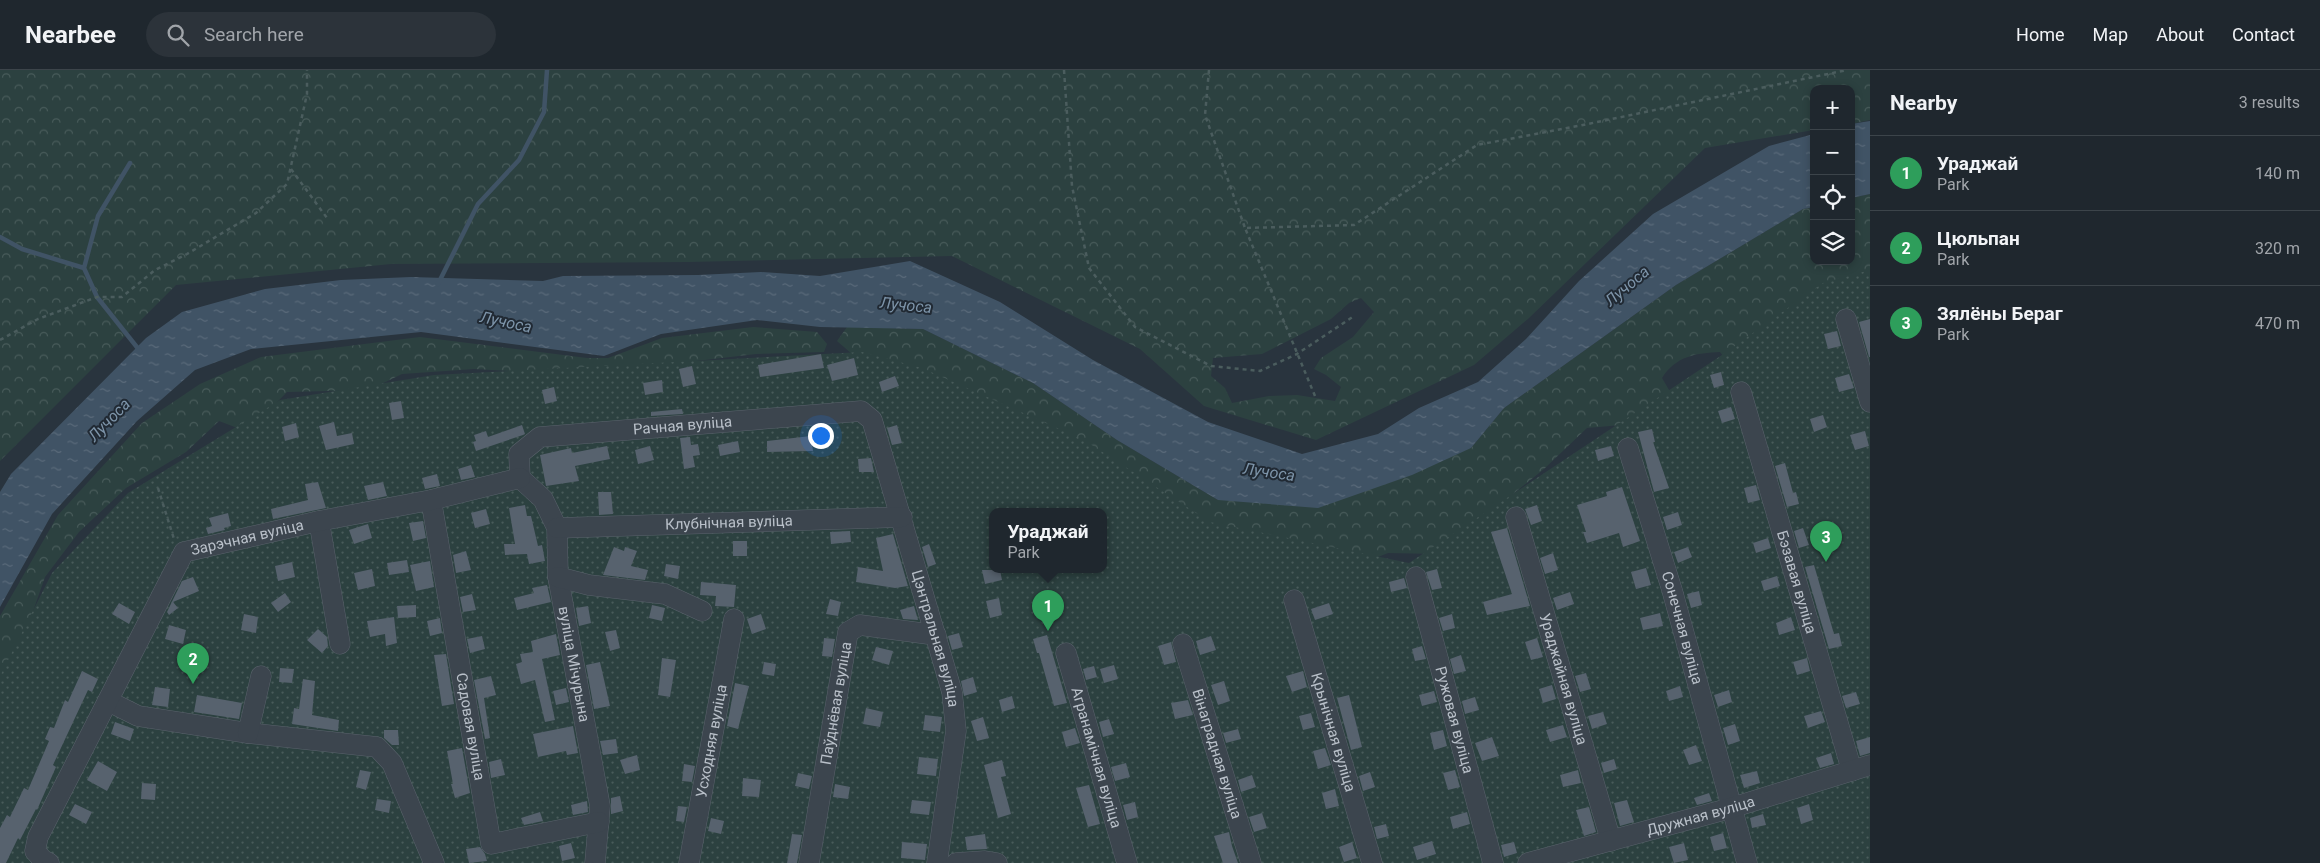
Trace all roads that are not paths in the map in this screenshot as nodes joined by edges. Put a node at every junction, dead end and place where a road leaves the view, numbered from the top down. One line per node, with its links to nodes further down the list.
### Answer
1 (1846, 319): 3 (street)
2 (1741, 392): 24 (street, Бэзавая вуліца)
3 (1870, 402)
4 (872, 420): 6 (street, Рачная вуліца); 8 (street, Цэнтральная вуліца)
5 (1628, 448): 25 (street, Сонечная вуліца)
6 (520, 478): 7 (street, Зарэчная вуліца); 11 (street, вуліца Мічурына)
7 (432, 500): 10 (street, Зарэчная вуліца); 26 (street, Садовая вуліца)
8 (902, 517): 11 (street, Клубнічная вуліца); 17 (street, Цэнтральная вуліца)
9 (1516, 517): 27 (street, Ураджайная вуліца)
10 (319, 521): 18 (street); 22 (street, Зарэчная вуліца)
11 (558, 528): 12 (street, вуліца Мічурына)
12 (558, 577): 15 (street); 26 (street, вуліца Мічурына)
13 (1416, 577): 39 (street, Ружовая вуліца)
14 (1294, 600): 38 (street, Крынічная вуліца)
15 (702, 610)
16 (734, 618): 31 (street, Усходняя вуліца)
17 (936, 635): 32 (street, Паўднёвая вуліца); 33 (street, Цэнтральная вуліца)
18 (340, 644)
19 (1183, 644): 37 (street, Вінаградная вуліца)
20 (1066, 653): 36 (street, Агранамічная вуліца)
21 (261, 676): 23 (street)
22 (108, 701): 23 (street); 28 (street, Зарэчная вуліца)
23 (248, 733): 29 (street)
24 (1861, 768): 25 (street, Дружная вуліца)
25 (1731, 808): 27 (street, Дружная вуліца); 41 (street, Сонечная вуліца)
26 (599, 822): 30 (street, вуліца Мічурына)
27 (1611, 841): 40 (street, Дружная вуліца)
28 (42, 857)
29 (434, 863)
30 (595, 863)
31 (689, 863)
32 (809, 863)
33 (937, 863)
34 (956, 863): 35 (street)
35 (997, 863)
36 (1127, 863)
37 (1251, 863)
38 (1372, 863)
39 (1493, 863)
40 (1528, 863)
41 (1747, 863)

